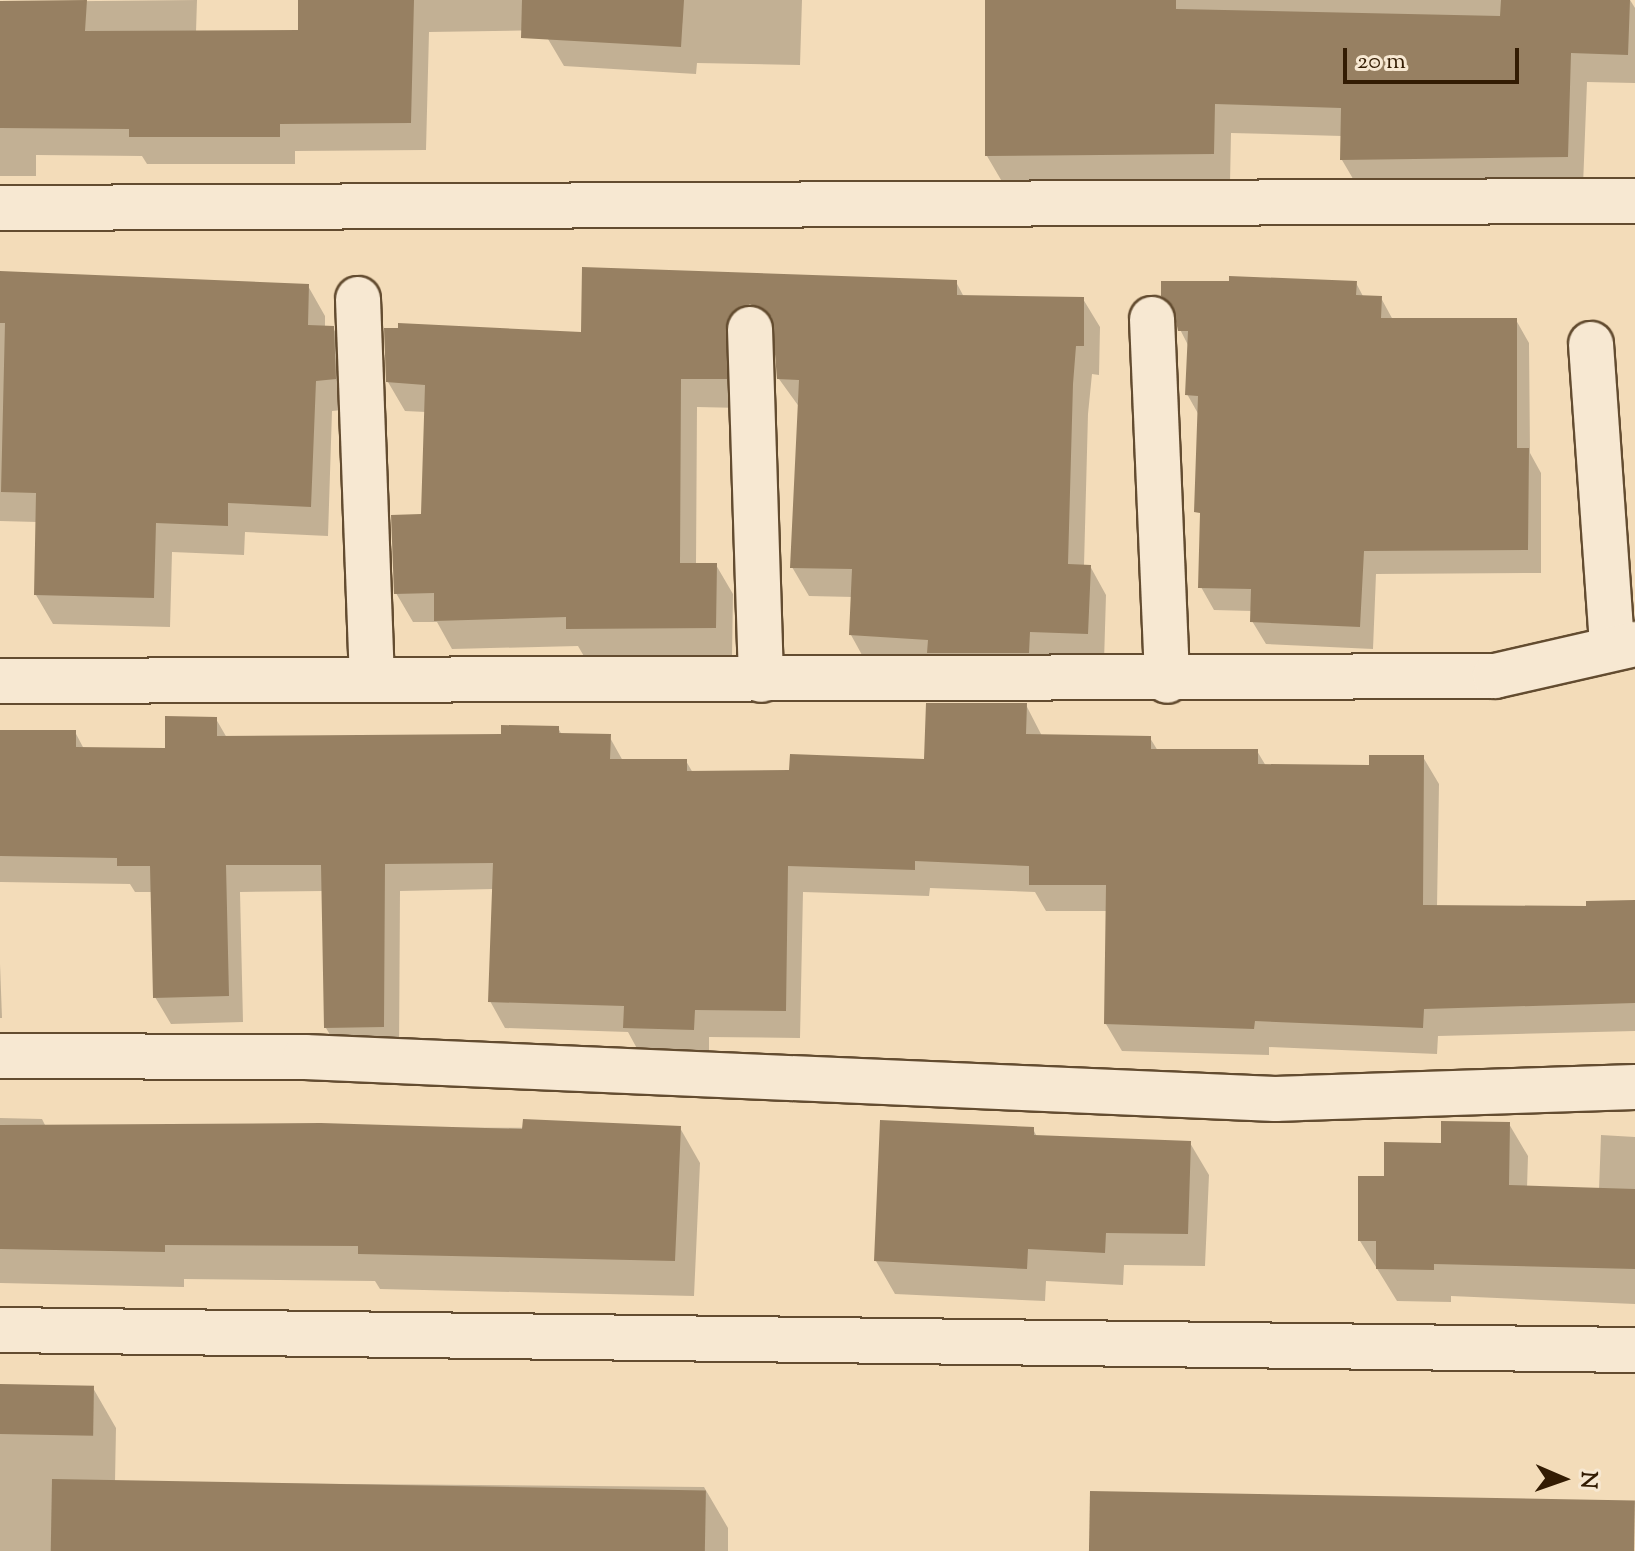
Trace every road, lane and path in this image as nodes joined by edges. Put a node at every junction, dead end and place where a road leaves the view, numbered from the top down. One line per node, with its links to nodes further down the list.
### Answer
1 (1635, 201): 2 (street)
2 (0, 208)
3 (358, 299): 8 (street)
4 (1152, 319): 11 (street)
5 (750, 329): 9 (street)
6 (1591, 344): 7 (street)
7 (1624, 645): 11 (street)
8 (372, 678): 9 (street); 10 (street)
9 (761, 680): 11 (street)
10 (0, 681)
11 (1167, 681)
12 (0, 1056): 13 (street)
13 (1635, 1087)
14 (0, 1330): 15 (street)
15 (1635, 1350)

